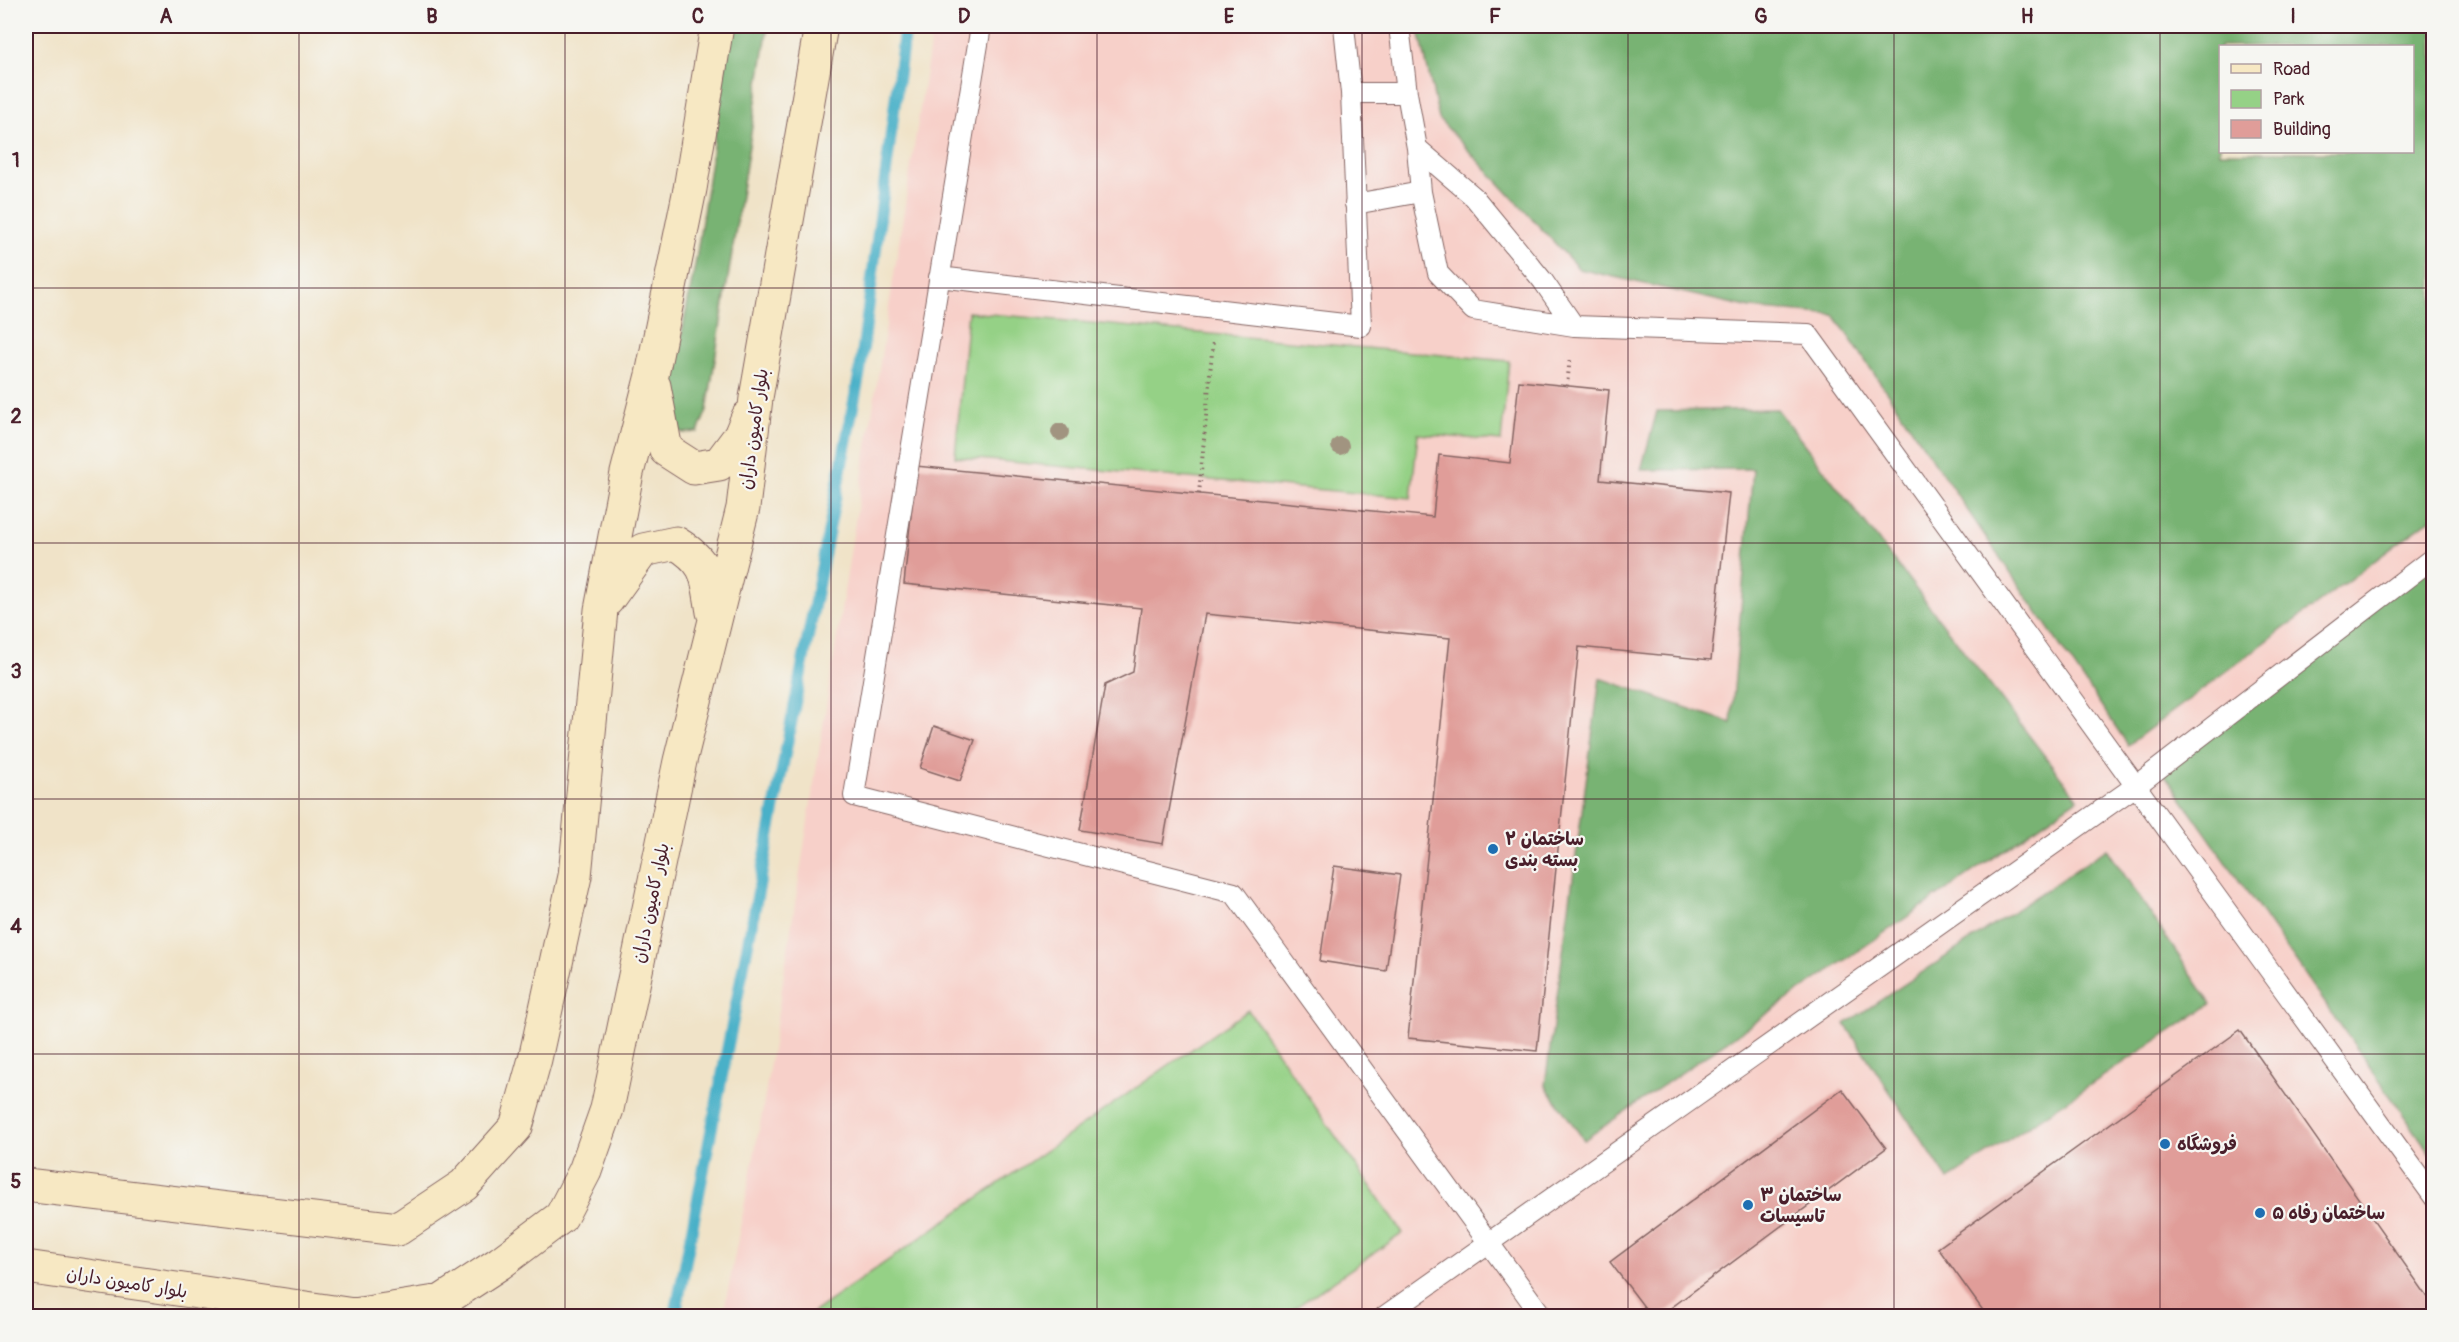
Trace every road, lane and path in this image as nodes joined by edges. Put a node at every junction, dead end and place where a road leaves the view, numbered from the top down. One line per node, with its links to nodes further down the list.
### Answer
1 (717, 26): 14 (main road)
2 (821, 26): 15 (main road, بلوار کامیون داران)
3 (981, 26): 11 (lane)
4 (1344, 26): 6 (lane)
5 (1399, 26): 7 (lane)
6 (1351, 93): 7 (lane); 10 (lane)
7 (1407, 93): 8 (lane)
8 (1418, 148): 9 (lane); 13 (lane)
9 (1421, 192): 10 (lane); 13 (lane)
10 (1355, 204): 12 (lane)
11 (939, 277): 12 (lane); 23 (lane)
12 (1215, 310): 16 (path)
13 (1574, 326): 20 (lane)
14 (652, 375): 15 (main road); 18 (main road)
15 (756, 398): 19 (main road, بلوار کامیون داران)
16 (1199, 494)
17 (2433, 557): 20 (lane)
18 (601, 610): 19 (main road); 21 (main road)
19 (714, 620): 24 (main road, بلوار کامیون داران)
20 (2137, 785): 22 (lane); 23 (lane)
21 (26, 1185)
22 (2433, 1197)
23 (1489, 1243): 25 (lane); 26 (lane)
24 (26, 1267)
25 (1385, 1317)
26 (1542, 1317)

